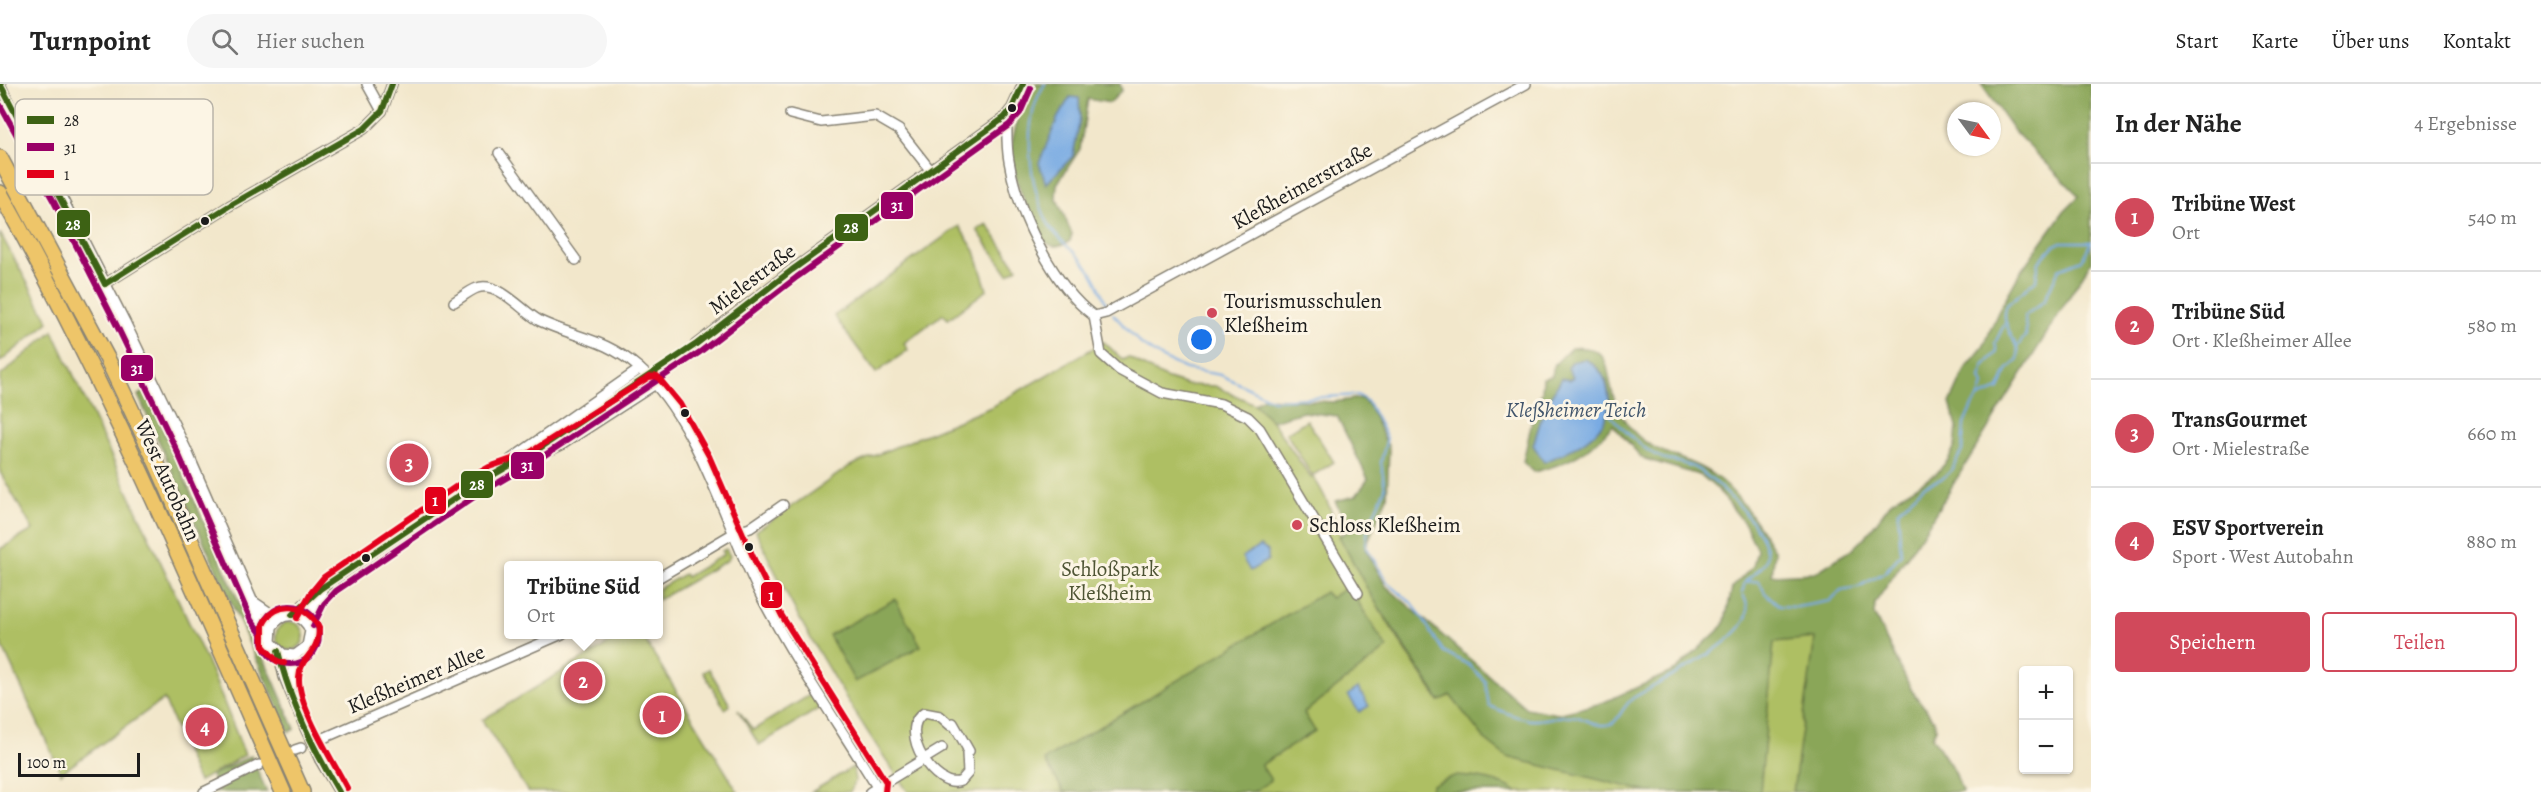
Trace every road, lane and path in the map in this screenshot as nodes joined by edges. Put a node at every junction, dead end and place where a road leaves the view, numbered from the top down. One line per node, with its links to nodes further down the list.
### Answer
1 (367, 84): 6 (street)
2 (392, 84): 6 (street)
3 (1023, 84): 9 (street, Mielestraße)
4 (1526, 84): 20 (street, Kleßheimerstraße)
5 (1, 85): 7 (street)
6 (382, 111): 18 (street)
7 (15, 112)
8 (790, 114): 12 (street)
9 (1007, 115): 12 (street, Mielestraße); 20 (street)
10 (499, 153): 17 (street)
11 (0, 158): 13 (highway, West Autobahn)
12 (931, 171): 21 (street, Mielestraße)
13 (15, 187)
14 (0, 193): 46 (highway, West Autobahn)
15 (19, 195): 47 (highway, West Autobahn)
16 (58, 195): 18 (street)
17 (576, 260)
18 (105, 284): 31 (street)
19 (454, 302): 22 (street)
20 (1094, 316): 30 (street)
21 (695, 345)
22 (640, 369): 24 (street); 25 (street)
23 (635, 385): 25 (street)
24 (654, 385): 25 (street); 27 (street)
25 (493, 475): 29 (street)
26 (783, 506): 27 (street)
27 (734, 533): 28 (street); 44 (street)
28 (663, 575)
29 (330, 584): 32 (street); 34 (street)
30 (1358, 593)
31 (254, 602): 33 (street); 35 (street)
32 (292, 615): 33 (street); 34 (street)
33 (279, 619): 35 (street)
34 (305, 622): 38 (street)
35 (270, 632): 37 (street)
36 (551, 639): 40 (street, Kleßheimer Allee)
37 (278, 651): 38 (street); 39 (street)
38 (295, 655): 39 (street)
39 (290, 689): 48 (street, bridge)
40 (317, 741)
41 (942, 748): 42 (street)
42 (925, 758): 42 (street); 44 (street)
43 (259, 765): 45 (street)
44 (876, 790)
45 (204, 792)
46 (283, 792)
47 (302, 792)
48 (339, 792)

